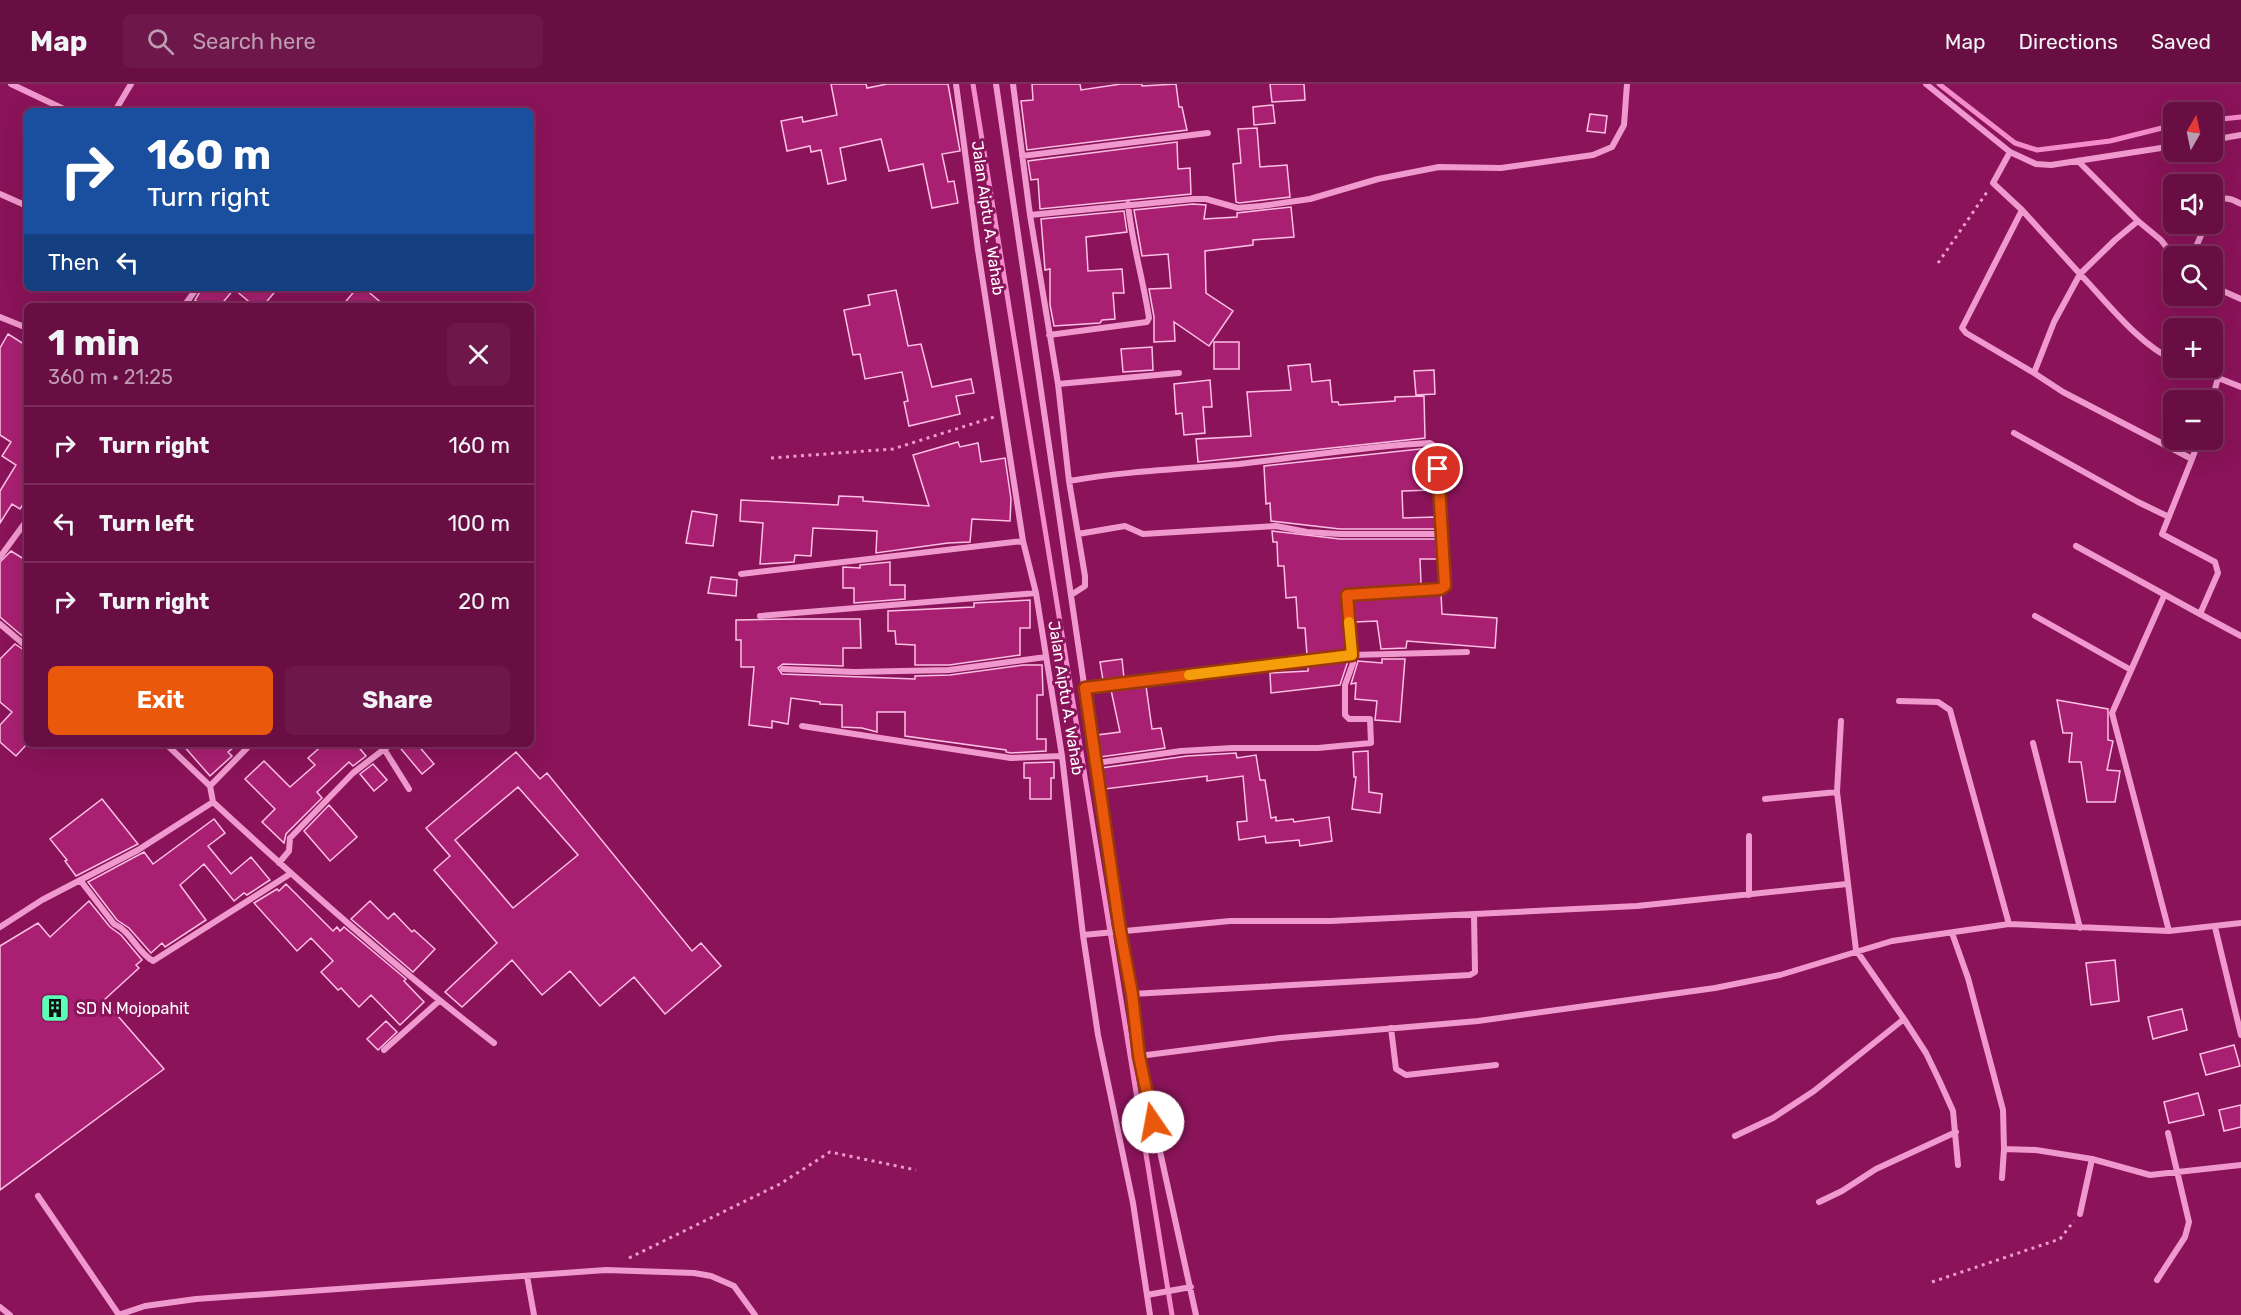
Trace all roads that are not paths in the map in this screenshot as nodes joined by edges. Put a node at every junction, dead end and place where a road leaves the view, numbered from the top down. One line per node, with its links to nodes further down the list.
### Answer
1 (11, 84): 8 (street)
2 (131, 84): 9 (street)
3 (956, 84): 47 (street, Jalan Aiptu A. Wahab)
4 (996, 84): 52 (street)
5 (1013, 84): 15 (street)
6 (1627, 84): 19 (street)
7 (1926, 84): 14 (street)
8 (62, 108)
9 (117, 108)
10 (1208, 133): 15 (street)
11 (2241, 135): 12 (street)
12 (2223, 138)
13 (2163, 148): 16 (street)
14 (2010, 152): 16 (street); 22 (street)
15 (1022, 156): 23 (street)
16 (2078, 161): 24 (street)
17 (0, 194): 21 (street)
18 (2223, 198): 20 (street)
19 (1128, 204): 23 (street); 31 (street)
20 (2241, 204)
21 (24, 205)
22 (2022, 210): 26 (street); 34 (street)
23 (1030, 215): 31 (street)
24 (2138, 221): 25 (street); 26 (street)
25 (2166, 246)
26 (2080, 274): 32 (street); 34 (street)
27 (2223, 291): 28 (street)
28 (2241, 299)
29 (0, 317): 30 (street)
30 (24, 327)
31 (1049, 334): 36 (street)
32 (2163, 355)
33 (1179, 373): 36 (street)
34 (2034, 373): 41 (street)
35 (2218, 378): 37 (street); 38 (street)
36 (1058, 384): 42 (street)
37 (2241, 387)
38 (2215, 390)
39 (2014, 433): 43 (street)
40 (2195, 450): 41 (street)
41 (2192, 459): 43 (street)
42 (1070, 481): 45 (street); 46 (street)
43 (2169, 517): 54 (street)
44 (24, 524): 49 (street)
45 (1078, 534): 46 (street); 52 (street)
46 (1442, 534): 61 (street)
47 (1023, 541): 50 (street); 51 (street, Jalan Aiptu A. Wahab)
48 (2076, 546): 53 (street)
49 (0, 557)
50 (741, 574)
51 (1036, 593): 55 (street); 62 (street, Jalan Aiptu A. Wahab)
52 (1071, 595): 65 (street)
53 (2164, 596): 54 (street); 64 (street)
54 (2200, 614): 58 (street)
55 (760, 616)
56 (2035, 616): 64 (street)
57 (0, 624): 59 (street)
58 (2241, 636)
59 (24, 644)
60 (1467, 652): 61 (street)
61 (1352, 655): 65 (street); 75 (street)
62 (1046, 657): 63 (street); 74 (street, Jalan Aiptu A. Wahab)
63 (783, 669)
64 (2131, 670): 94 (street)
65 (1085, 688): 75 (street)
66 (1899, 701): 88 (street)
67 (1841, 721): 78 (street)
68 (802, 726): 74 (street)
69 (2033, 743): 92 (street)
70 (169, 747): 76 (street)
71 (248, 747): 76 (street)
72 (387, 747): 73 (street)
73 (384, 749): 77 (street); 82 (street)
74 (1062, 756): 96 (street, Jalan Aiptu A. Wahab)
75 (1096, 763): 93 (street)
76 (210, 786): 80 (street)
77 (409, 789)
78 (1836, 792): 79 (street); 85 (street)
79 (1765, 799)
80 (213, 802): 82 (street); 84 (street)
81 (1749, 836): 86 (street)
82 (279, 863): 83 (street)
83 (290, 874): 84 (street); 99 (street)
84 (80, 880): 90 (street)
85 (1847, 884): 86 (street); 97 (street)
86 (1749, 895): 87 (street)
87 (1474, 915): 93 (street); 98 (street)
88 (2010, 924): 92 (street); 95 (street)
89 (2241, 924): 91 (street)
90 (0, 927)
91 (2215, 927): 94 (street); 102 (street)
92 (2080, 928): 94 (street)
93 (1117, 931): 96 (street); 98 (street)
94 (2169, 931)
95 (1952, 933): 97 (street); 110 (street)
96 (1085, 934): 122 (street, Jalan Aiptu A. Wahab)
97 (1856, 950): 100 (street); 101 (street)
98 (1132, 994): 105 (street)
99 (438, 1001): 103 (street); 104 (street)
100 (1904, 1019): 107 (street); 109 (street)
101 (1391, 1028): 105 (street); 106 (street)
102 (2241, 1035)
103 (494, 1043)
104 (384, 1050)
105 (1139, 1056): 121 (street)
106 (1496, 1065)
107 (1956, 1132): 112 (street); 117 (street)
108 (2169, 1133): 114 (street)
109 (1735, 1136)
110 (2004, 1149): 111 (street); 115 (street)
111 (2092, 1159): 114 (street); 118 (street)
112 (1958, 1165)
113 (2241, 1165): 114 (street)
114 (2177, 1172): 120 (street)
115 (2002, 1178)
116 (38, 1196): 125 (street)
117 (1819, 1202)
118 (2079, 1214)
119 (527, 1276): 125 (street); 126 (street); 127 (street)
120 (2157, 1280)
121 (1191, 1287): 122 (street); 129 (street)
122 (1150, 1294): 128 (street, Jalan Aiptu A. Wahab)
123 (0, 1307): 124 (street)
124 (10, 1315)
125 (118, 1315)
126 (534, 1315)
127 (755, 1315)
128 (1150, 1315)
129 (1196, 1315)

